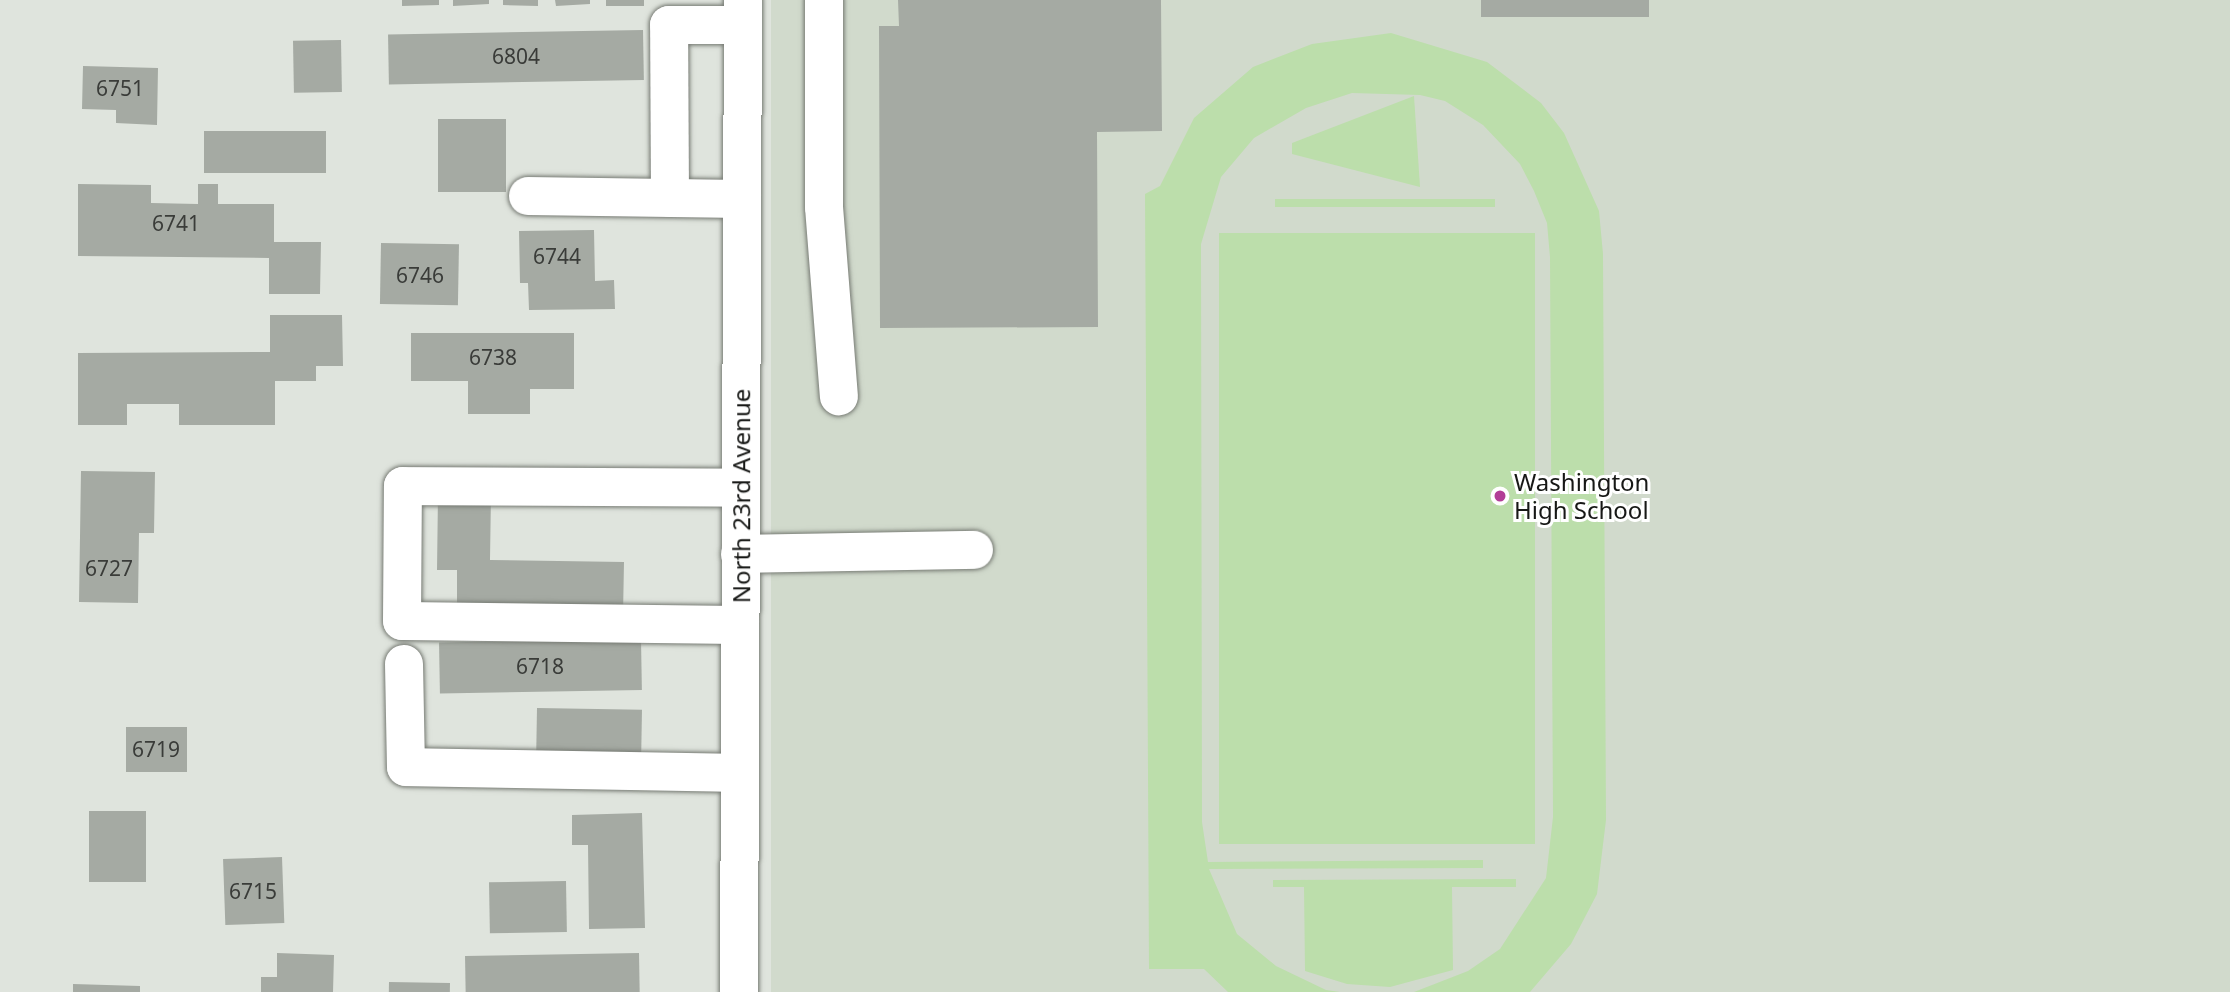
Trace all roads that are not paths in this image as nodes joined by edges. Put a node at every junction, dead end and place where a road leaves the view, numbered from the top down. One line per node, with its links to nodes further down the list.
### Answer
1 (824, 0): 6 (street)
2 (743, 12): 4 (street); 5 (street, North 23rd Avenue)
3 (528, 196): 4 (street)
4 (670, 198): 5 (street)
5 (742, 199): 7 (street, North 23rd Avenue)
6 (839, 396)
7 (741, 488): 9 (street, North 23rd Avenue); 10 (street)
8 (974, 551): 9 (street)
9 (740, 554): 10 (street, North 23rd Avenue)
10 (740, 625): 12 (street, North 23rd Avenue)
11 (404, 664): 12 (street)
12 (739, 773): 13 (street, North 23rd Avenue)
13 (738, 992)

